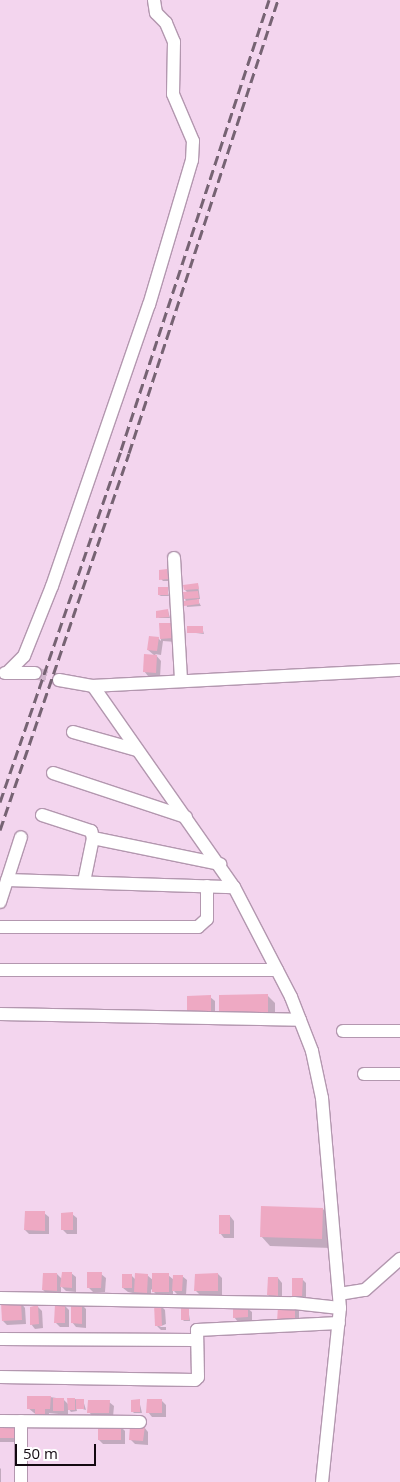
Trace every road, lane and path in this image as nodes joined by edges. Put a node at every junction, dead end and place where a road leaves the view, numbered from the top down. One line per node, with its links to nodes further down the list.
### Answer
1 (154, 0): 5 (street)
2 (174, 558): 7 (street)
3 (400, 670): 7 (street)
4 (35, 673): 5 (street)
5 (3, 674)
6 (59, 680): 8 (street)
7 (181, 680): 8 (street)
8 (93, 686): 10 (street)
9 (73, 732): 10 (street)
10 (136, 750): 13 (street)
11 (53, 773): 13 (street)
12 (42, 815): 15 (street)
13 (186, 817): 16 (street)
14 (21, 837): 17 (street)
15 (93, 838): 16 (street); 18 (street)
16 (220, 864): 20 (street)
17 (7, 880): 18 (street); 21 (street)
18 (84, 882): 19 (street)
19 (207, 886): 20 (street); 22 (street)
20 (234, 887): 24 (street)
21 (0, 902)
22 (0, 927)
23 (0, 970): 24 (street)
24 (277, 970): 26 (street)
25 (0, 1014): 26 (street)
26 (300, 1020): 32 (street)
27 (343, 1031): 28 (street)
28 (400, 1031)
29 (364, 1074): 30 (street)
30 (400, 1074)
31 (400, 1259): 32 (street)
32 (343, 1294): 34 (street)
33 (0, 1298): 34 (street)
34 (340, 1308): 35 (street)
35 (339, 1323): 37 (street); 43 (street)
36 (0, 1339): 37 (street)
37 (195, 1340): 38 (street)
38 (0, 1377)
39 (0, 1421): 40 (street)
40 (21, 1422): 41 (street); 42 (street)
41 (140, 1422)
42 (21, 1482)
43 (322, 1482)

